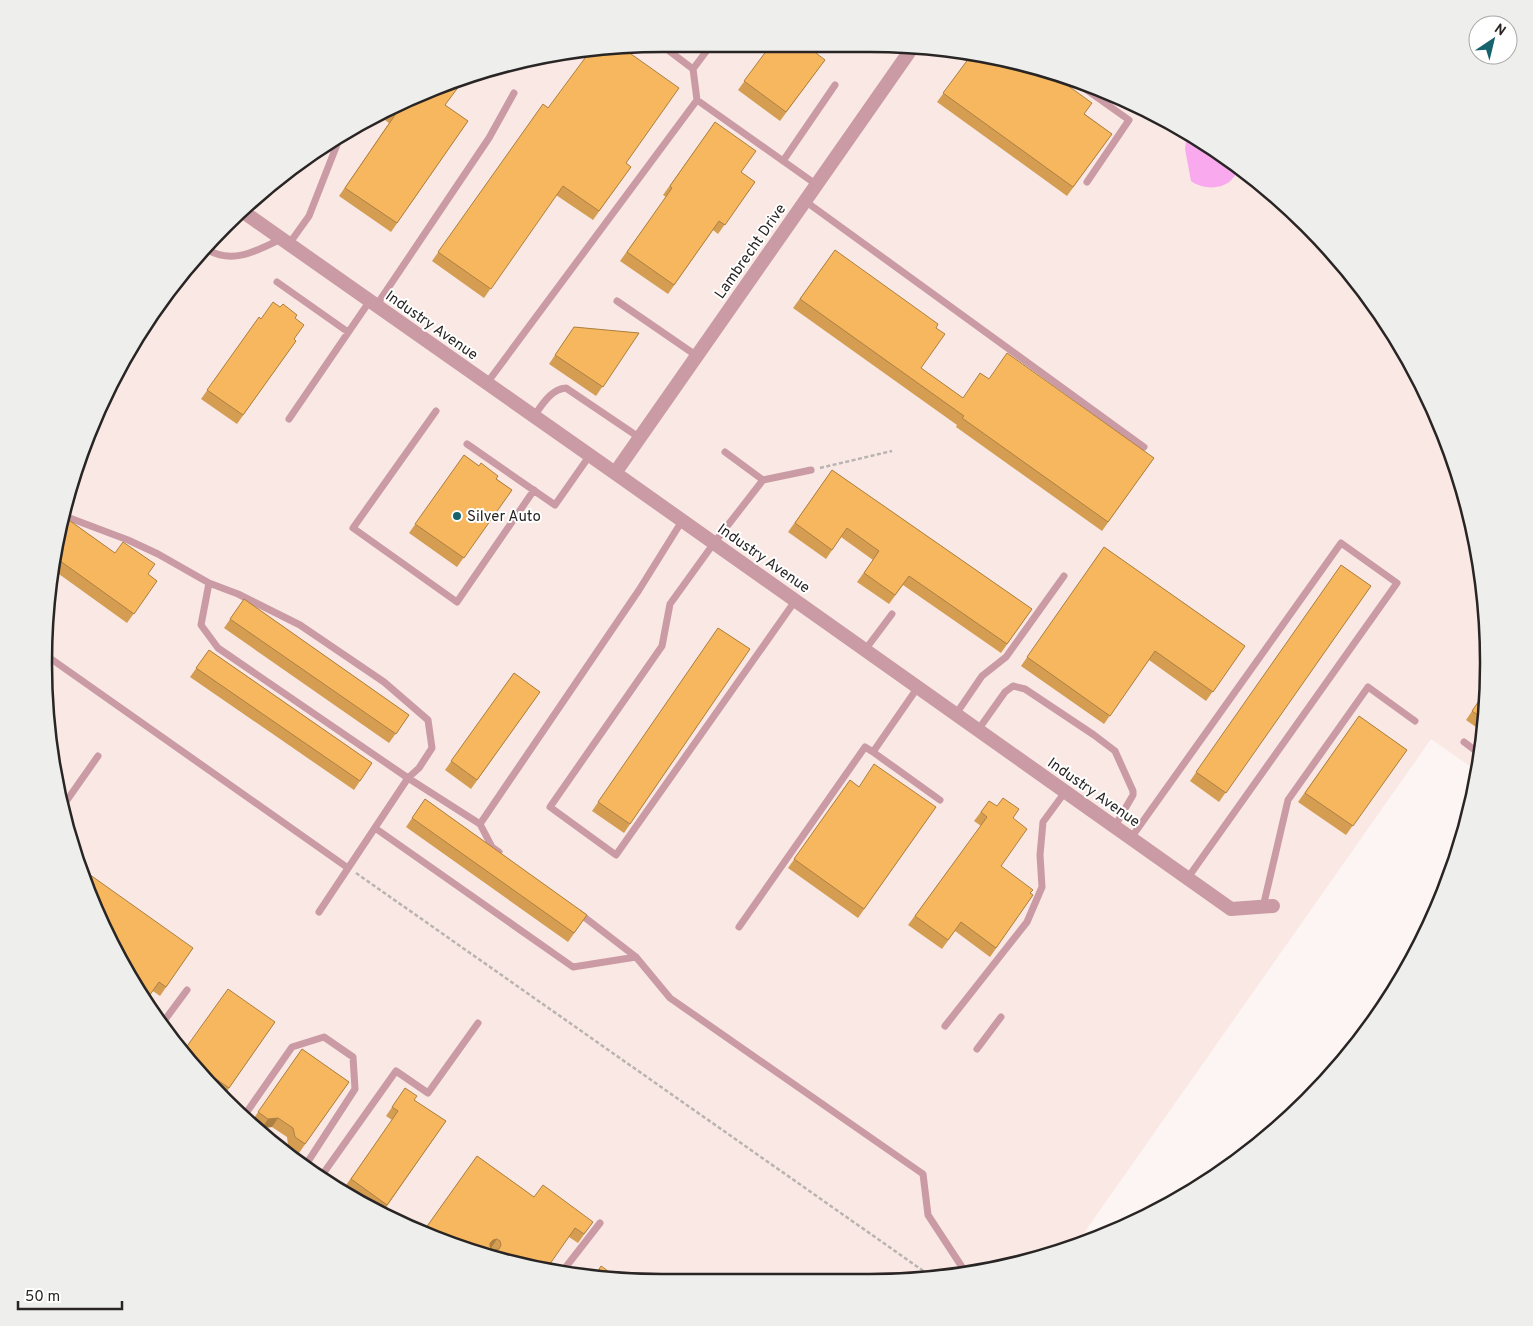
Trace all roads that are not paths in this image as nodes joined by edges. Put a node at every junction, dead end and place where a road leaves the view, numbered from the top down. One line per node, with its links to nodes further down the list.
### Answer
1 (671, 52): 4 (lane)
2 (706, 52): 4 (lane)
3 (908, 54): 12 (street, Lambrecht Drive)
4 (693, 69): 8 (lane)
5 (835, 85): 10 (lane)
6 (514, 93): 19 (lane)
7 (1094, 95): 11 (lane)
8 (697, 100): 10 (lane); 22 (lane)
9 (336, 148): 15 (lane)
10 (783, 161): 12 (lane)
11 (1087, 182)
12 (817, 185): 13 (street, Lambrecht Drive)
13 (805, 201): 21 (street, Lambrecht Drive); 28 (lane)
14 (247, 216): 15 (street, Industry Avenue)
15 (285, 242): 16 (lane); 19 (street, Industry Avenue)
16 (212, 252)
17 (277, 282): 20 (lane)
18 (617, 301): 21 (lane)
19 (373, 304): 20 (lane); 22 (street, Industry Avenue)
20 (348, 332): 25 (lane)
21 (697, 356): 26 (street, Lambrecht Drive)
22 (487, 384): 24 (street, Industry Avenue)
23 (436, 410): 34 (lane)
24 (534, 416): 26 (lane); 30 (street, Industry Avenue)
25 (289, 419)
26 (640, 438): 32 (street, Lambrecht Drive)
27 (467, 444): 34 (lane)
28 (1144, 447)
29 (725, 452): 33 (lane)
30 (590, 455): 32 (street, Industry Avenue); 34 (lane)
31 (811, 470): 33 (lane)
32 (615, 473): 36 (street, Industry Avenue)
33 (763, 480): 37 (lane)
34 (534, 490)
35 (70, 518): 39 (lane)
36 (682, 521): 37 (street, Industry Avenue); 56 (lane)
37 (714, 543): 40 (street, Industry Avenue); 40 (lane)
38 (1064, 576): 45 (lane)
39 (209, 583): 52 (lane); 52 (lane)
40 (795, 601): 42 (street, Industry Avenue)
41 (892, 614): 42 (lane)
42 (865, 650): 44 (street, Industry Avenue)
43 (52, 660): 61 (lane)
44 (918, 687): 45 (street, Industry Avenue); 50 (lane)
45 (956, 714): 47 (street, Industry Avenue)
46 (1415, 721): 63 (lane)
47 (978, 730): 53 (street, Industry Avenue); 57 (lane)
48 (1464, 742): 49 (lane)
49 (1474, 750)
50 (873, 752): 55 (lane); 66 (lane)
51 (98, 756): 54 (lane)
52 (408, 778): 56 (lane); 58 (lane)
53 (1065, 792): 57 (street, Industry Avenue); 72 (lane)
54 (68, 799)
55 (940, 800)
56 (480, 824): 60 (lane)
57 (1114, 826): 59 (street, Industry Avenue)
58 (375, 828): 61 (lane); 67 (lane)
59 (1131, 838): 62 (street, Industry Avenue); 62 (lane)
60 (508, 859)
61 (348, 868): 65 (lane)
62 (1188, 878): 63 (street, Industry Avenue)
63 (1268, 906)
64 (576, 911): 67 (lane)
65 (319, 912)
66 (739, 927)
67 (636, 957): 79 (lane)
68 (187, 990): 69 (lane)
69 (166, 1018)
70 (1001, 1018): 73 (lane)
71 (478, 1023): 76 (lane)
72 (945, 1026)
73 (977, 1049)
74 (248, 1111): 75 (lane)
75 (308, 1160)
76 (325, 1171)
77 (600, 1223): 78 (lane)
78 (567, 1266)
79 (961, 1266)

